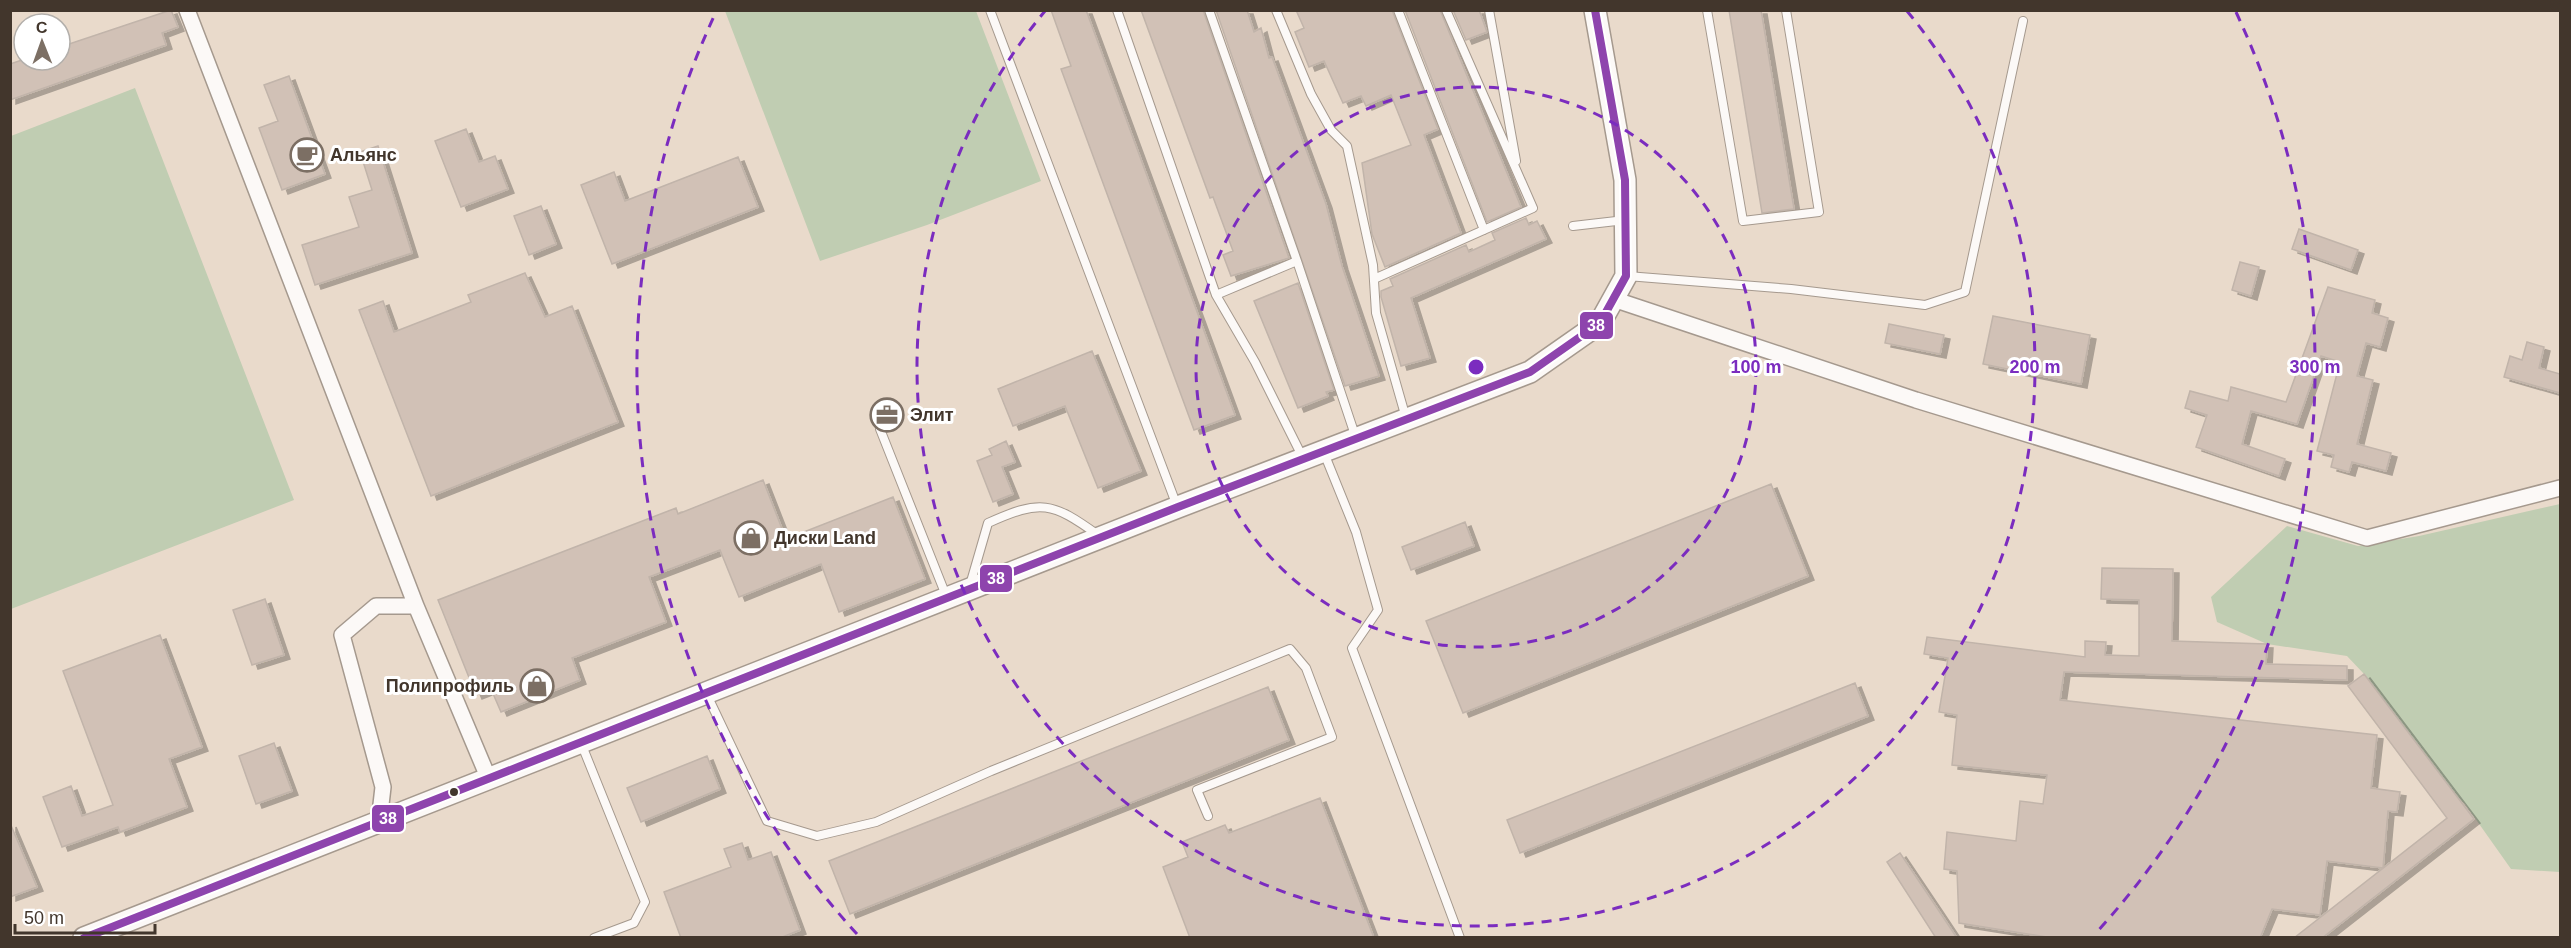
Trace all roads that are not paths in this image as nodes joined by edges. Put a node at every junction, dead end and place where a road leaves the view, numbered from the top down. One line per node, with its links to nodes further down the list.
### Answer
1 (187, 10): 31 (street)
2 (990, 10): 27 (lane)
3 (1117, 10): 20 (lane)
4 (1209, 10): 17 (lane)
5 (1276, 10): 19 (lane)
6 (1398, 10): 16 (lane)
7 (1446, 10): 13 (lane)
8 (1489, 10): 13 (lane)
9 (1595, 10): 14 (main road)
10 (1707, 10): 11 (lane)
11 (1786, 10)
12 (2023, 21): 18 (lane)
13 (1518, 175): 16 (lane)
14 (1626, 220): 15 (lane); 18 (main road)
15 (1573, 226)
16 (1484, 230): 19 (lane)
17 (1297, 261): 20 (lane); 24 (lane)
18 (1626, 276): 21 (main road)
19 (1374, 279): 22 (lane)
20 (1216, 295): 25 (lane)
21 (1613, 299): 22 (main road); 26 (street)
22 (1407, 420): 24 (main road)
23 (880, 429): 30 (lane)
24 (1357, 440): 25 (main road)
25 (1314, 456): 27 (main road); 39 (lane)
26 (2560, 488)
27 (1178, 507): 28 (main road)
28 (1102, 537): 29 (main road); 29 (lane)
29 (969, 590): 30 (main road)
30 (947, 598): 32 (main road)
31 (416, 606): 34 (street); 36 (street)
32 (707, 694): 33 (main road); 35 (lane)
33 (581, 742): 34 (main road); 38 (lane)
34 (488, 777): 36 (main road)
35 (1208, 816)
36 (379, 822): 37 (main road)
37 (84, 938)
38 (594, 938)
39 (1460, 938)

